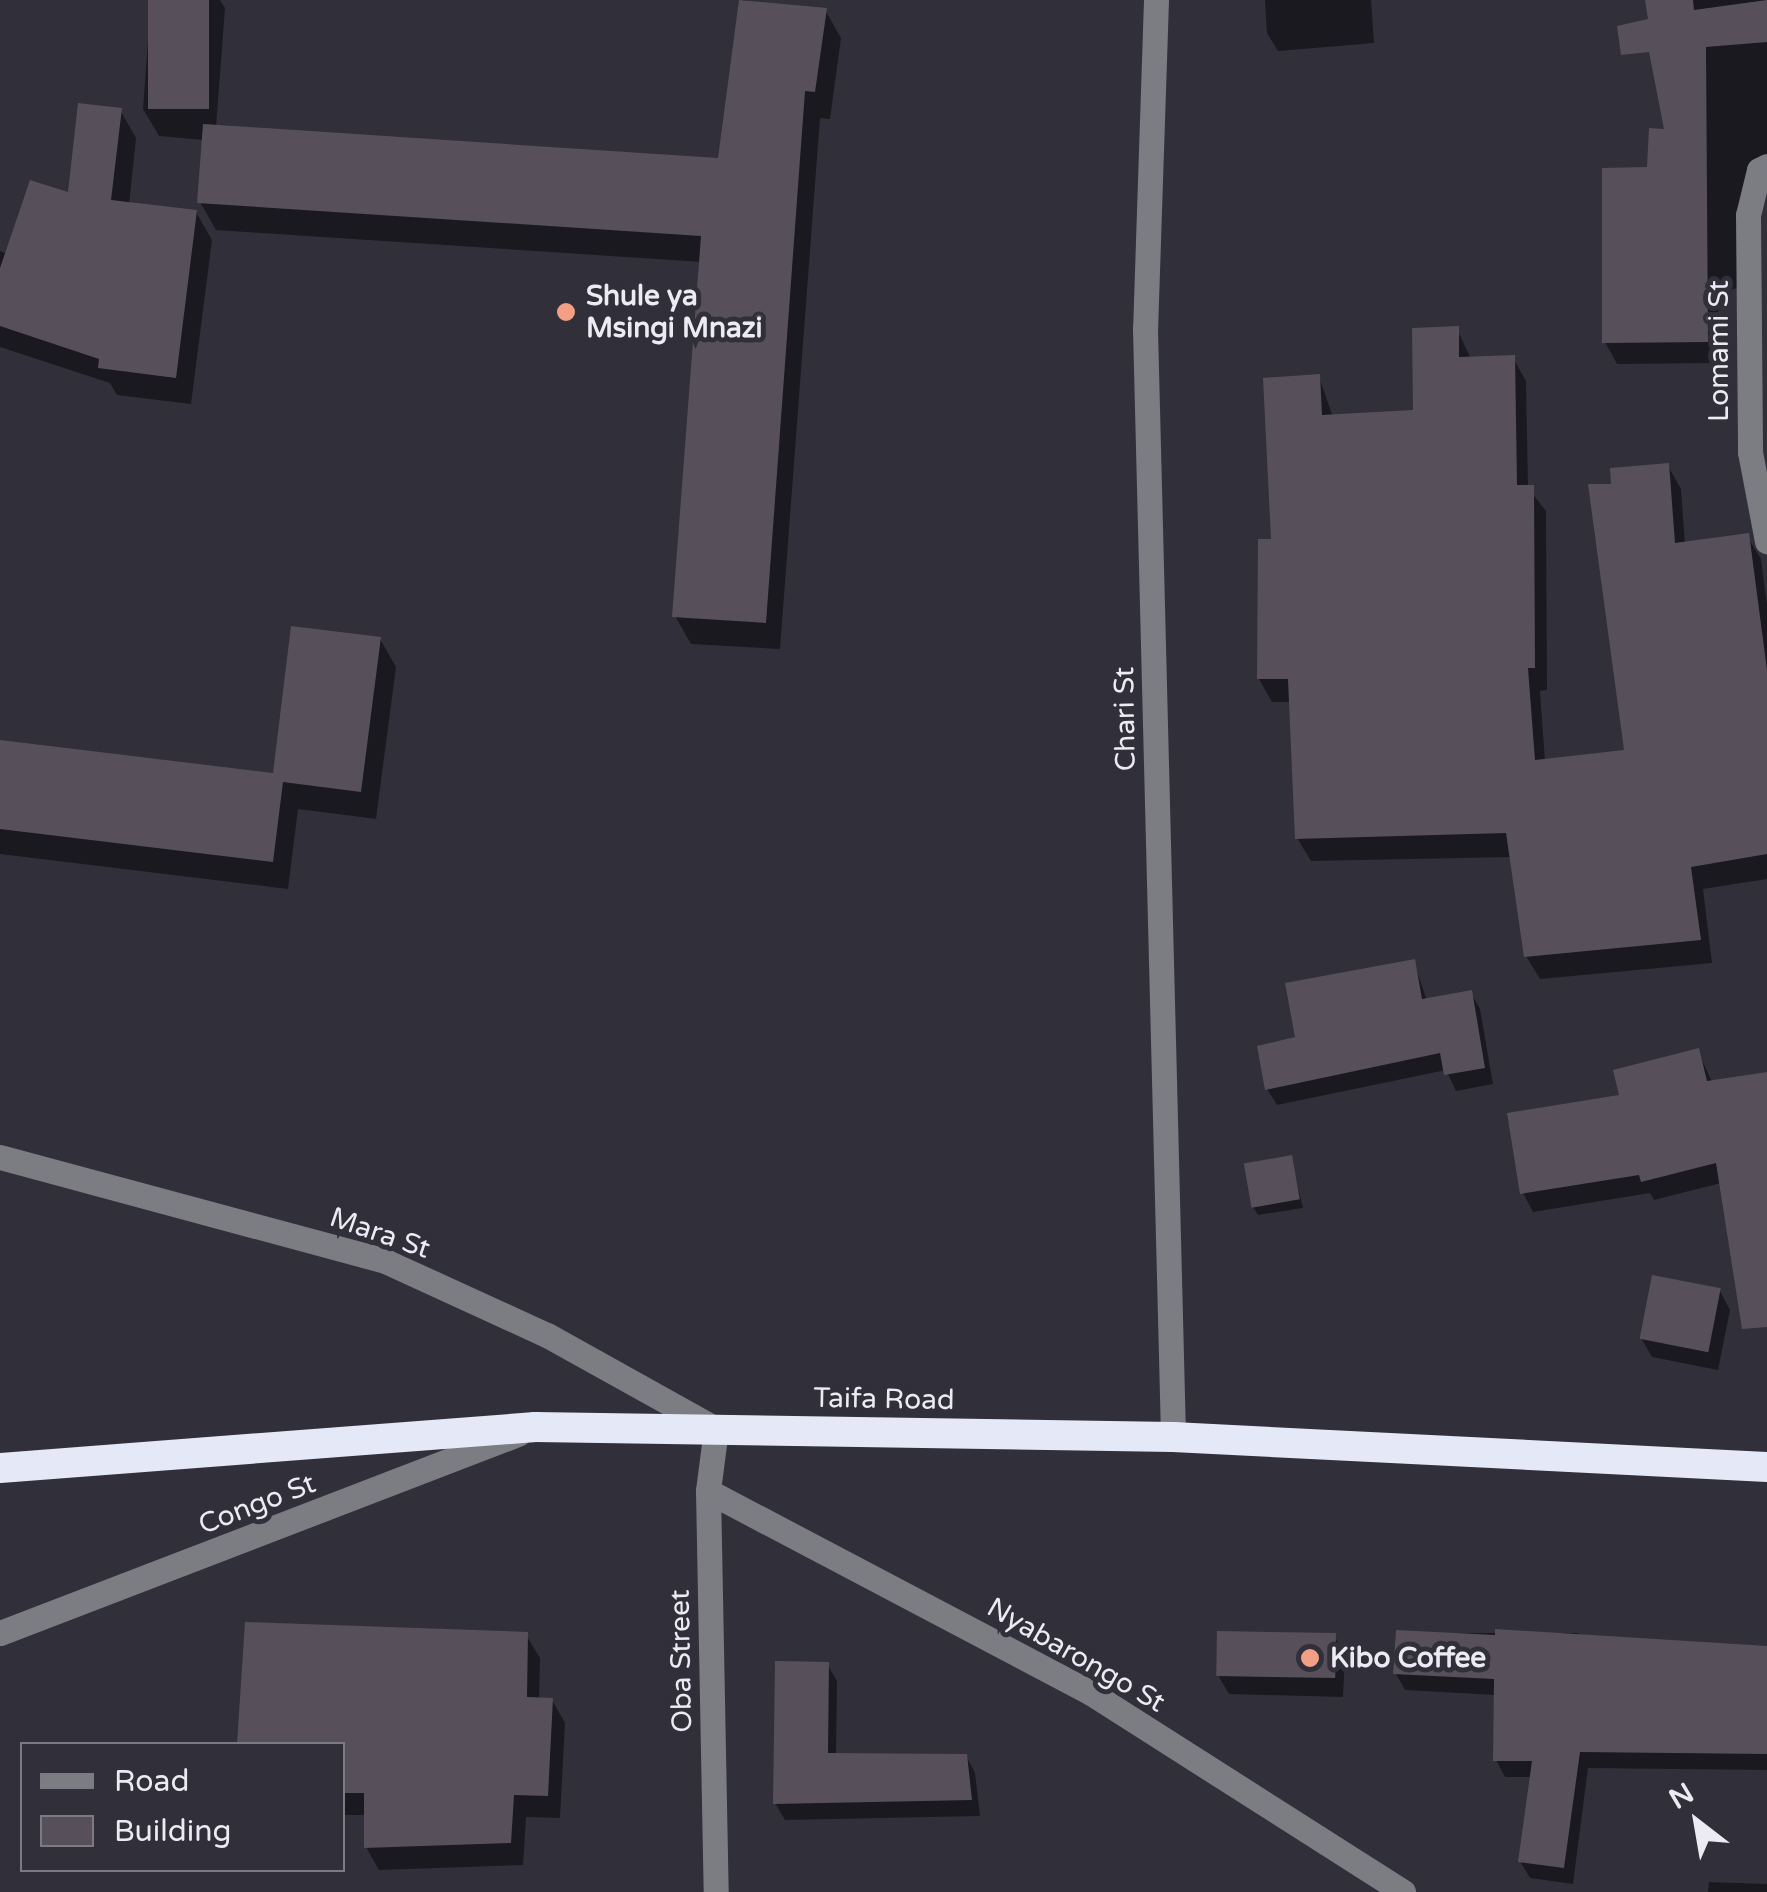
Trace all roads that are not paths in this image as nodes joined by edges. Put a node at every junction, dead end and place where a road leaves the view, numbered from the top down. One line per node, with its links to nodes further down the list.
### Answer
1 (1156, 0): 7 (street, Chari St)
2 (1767, 166): 3 (street, Lomami St)
3 (1767, 541)
4 (0, 1157): 6 (street, Mara St)
5 (535, 1427): 6 (highway, Taifa Road); 9 (highway, Taifa Road); 11 (street, Congo St)
6 (716, 1429): 7 (highway, Taifa Road); 10 (street, Oba Street)
7 (1173, 1437): 8 (highway, Taifa Road)
8 (1767, 1467)
9 (0, 1468)
10 (708, 1491): 12 (street, Oba Street); 13 (street, Nyabarongo St)
11 (0, 1633)
12 (716, 1892)
13 (1402, 1892)

